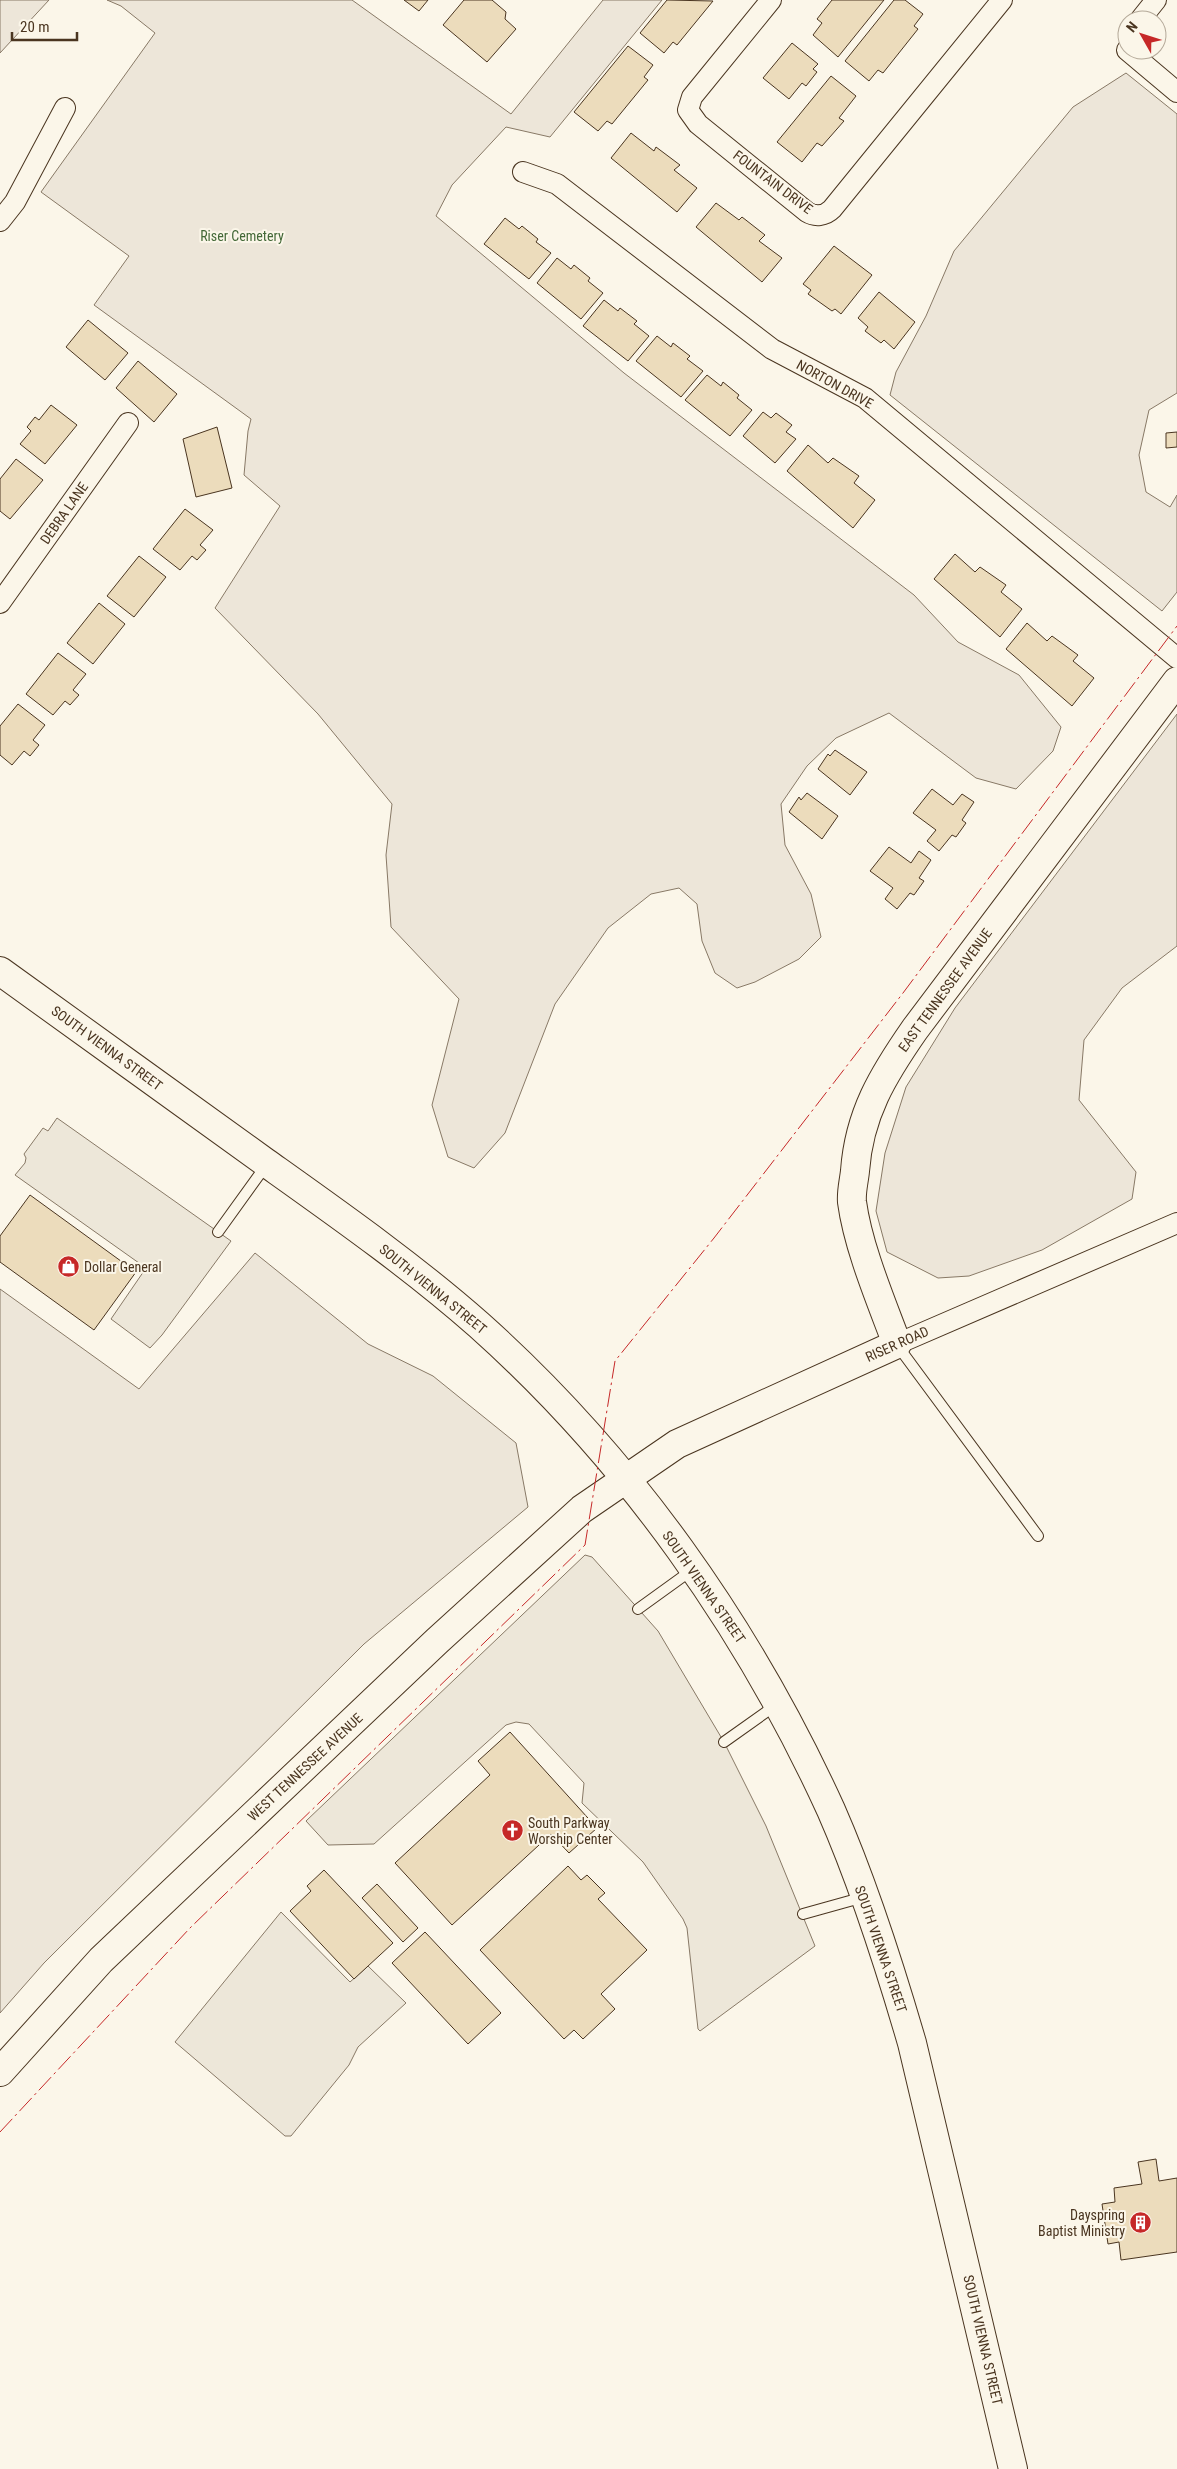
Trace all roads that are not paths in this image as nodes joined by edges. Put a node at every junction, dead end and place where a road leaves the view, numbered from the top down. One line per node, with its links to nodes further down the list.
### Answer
1 (771, 0): 2 (street, FOUNTAIN DRIVE)
2 (1002, 0)
3 (1156, 0): 4 (street)
4 (1148, 10)
5 (1139, 60): 6 (street)
6 (1177, 92)
7 (65, 108): 9 (street)
8 (523, 172): 12 (street, NORTON DRIVE)
9 (0, 221)
10 (128, 423): 11 (street, DEBRA LANE)
11 (0, 603)
12 (1177, 658)
13 (1177, 681): 18 (main road, EAST TENNESSEE AVENUE)
14 (0, 971): 15 (main road, SOUTH VIENNA STREET)
15 (267, 1163): 17 (lane); 19 (main road, SOUTH VIENNA STREET)
16 (1177, 1223): 18 (street, RISER ROAD)
17 (218, 1232)
18 (896, 1344): 19 (main road, RISER ROAD); 20 (lane)
19 (625, 1479): 21 (main road, SOUTH VIENNA STREET); 27 (main road, WEST TENNESSEE AVENUE)
20 (1038, 1536)
21 (694, 1568): 22 (lane); 23 (main road, SOUTH VIENNA STREET)
22 (638, 1609)
23 (777, 1704): 24 (lane); 25 (main road, SOUTH VIENNA STREET)
24 (724, 1742)
25 (865, 1896): 26 (lane); 28 (main road, SOUTH VIENNA STREET)
26 (802, 1914)
27 (0, 2072)
28 (1013, 2469)

